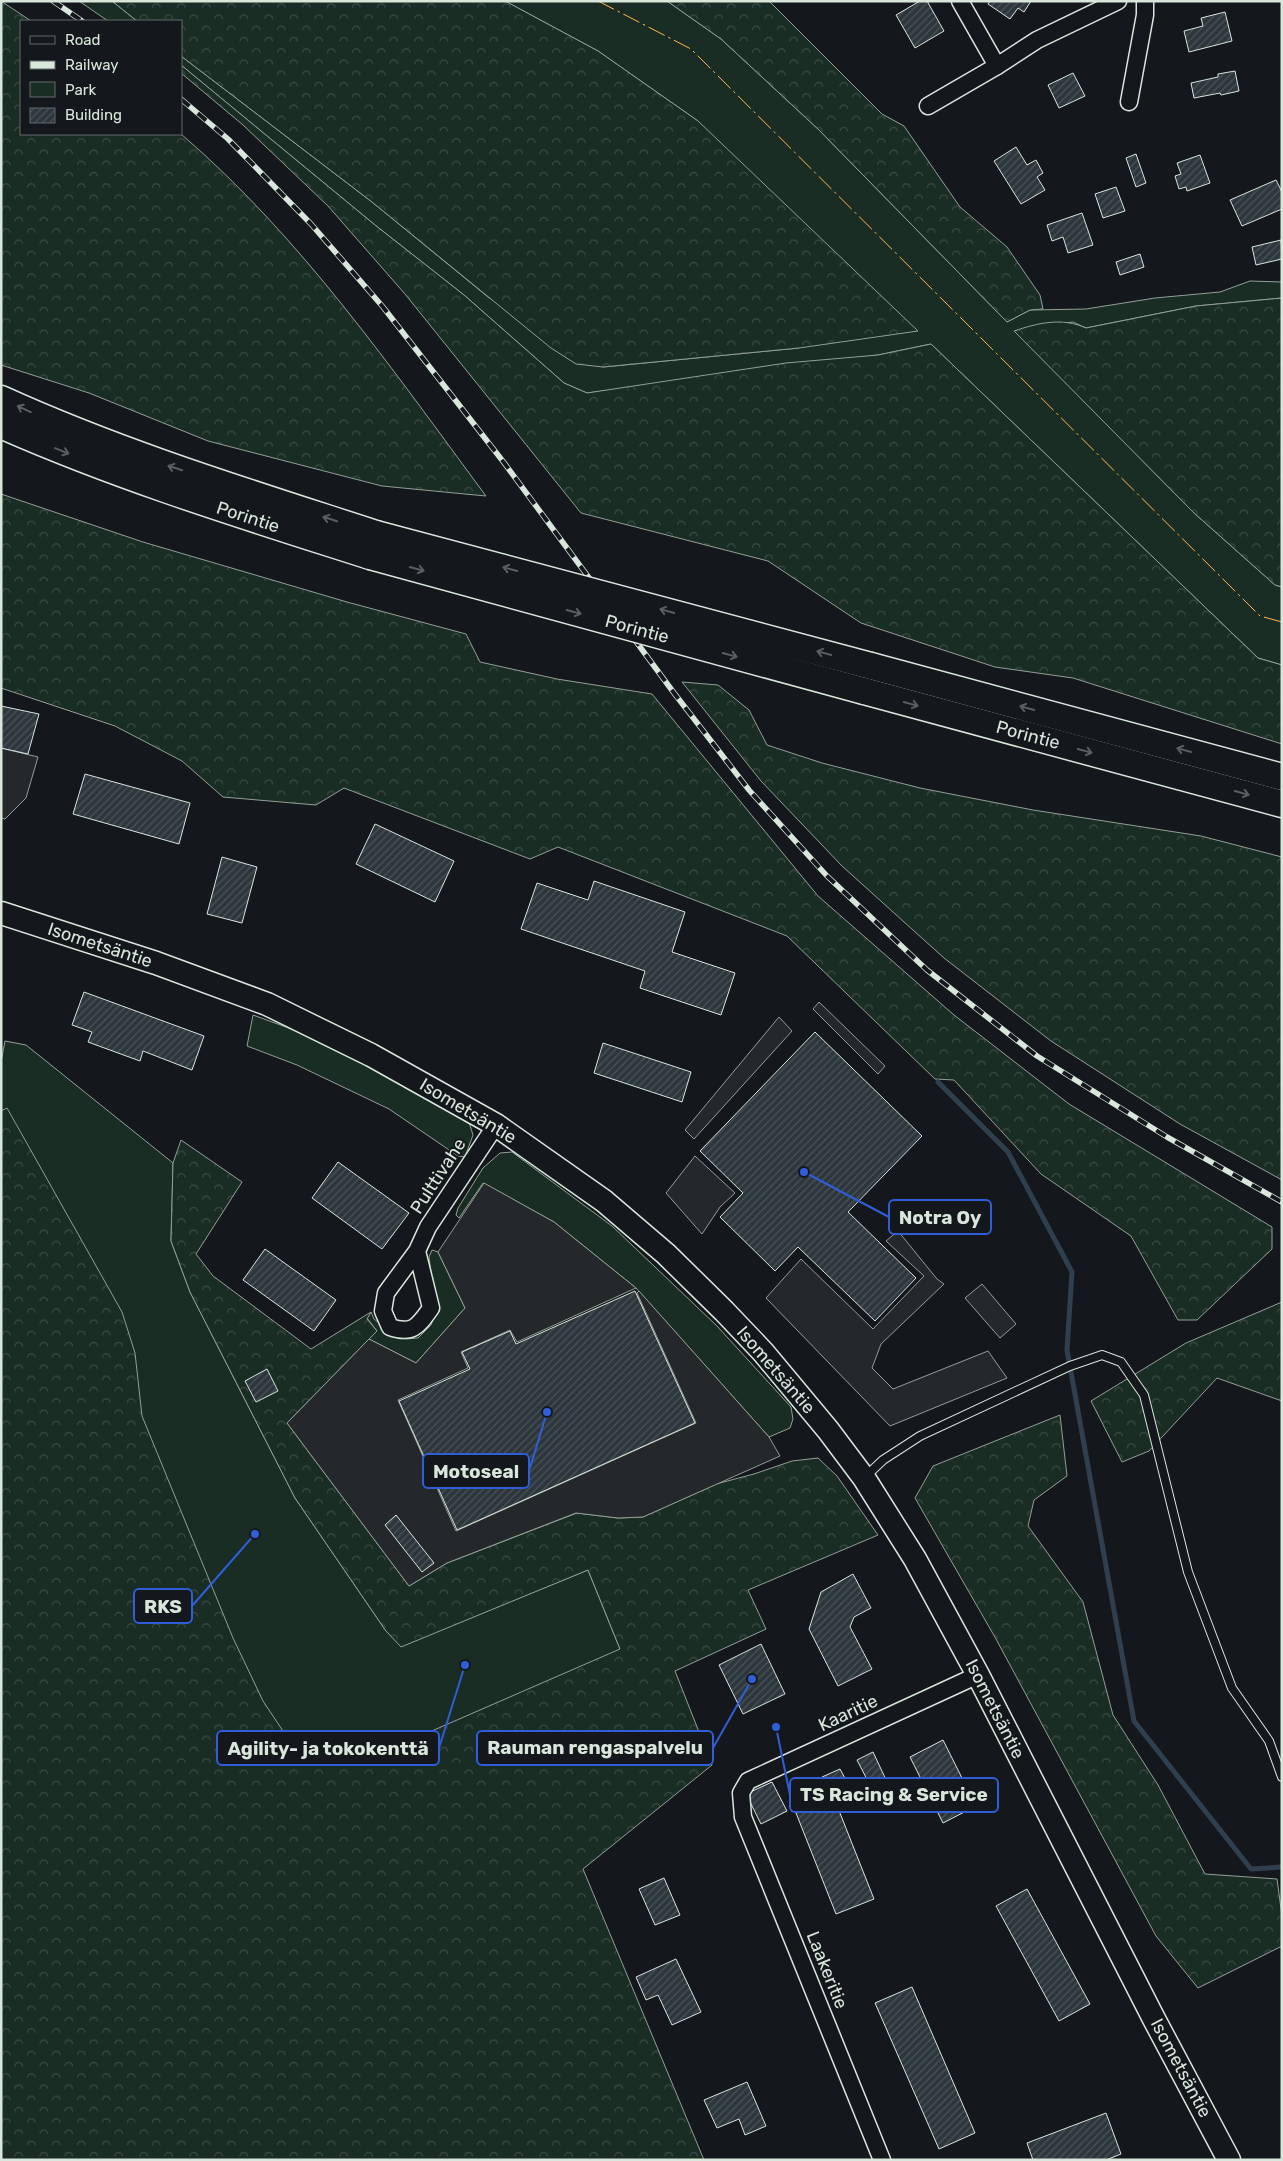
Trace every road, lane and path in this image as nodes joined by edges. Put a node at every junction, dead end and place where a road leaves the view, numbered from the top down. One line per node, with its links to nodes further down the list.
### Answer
1 (960, 1): 4 (street)
2 (1118, 1): 4 (street)
3 (1145, 1): 5 (street)
4 (997, 66): 6 (street)
5 (1129, 102)
6 (928, 106)
7 (1, 399): 9 (highway, Porintie, one-way to 7)
8 (1, 425): 9 (highway, Porintie, one-way to 9)
9 (373, 545): 10 (highway, Porintie, one-way to 9, bridge); 11 (highway, Porintie, one-way to 11, bridge)
10 (1282, 776)
11 (1282, 804)
12 (1, 913): 13 (main road, Isometsäntie)
13 (496, 1125): 14 (street, Pulttivahe); 15 (main road, Isometsäntie)
14 (417, 1251)
15 (864, 1478): 16 (main road, Isometsäntie); 17 (lane)
16 (978, 1675): 18 (street, Kaaritie); 20 (main road, Isometsäntie)
17 (1282, 1777)
18 (741, 1793): 19 (street, Laakeritie)
19 (882, 2160)
20 (1230, 2160)

